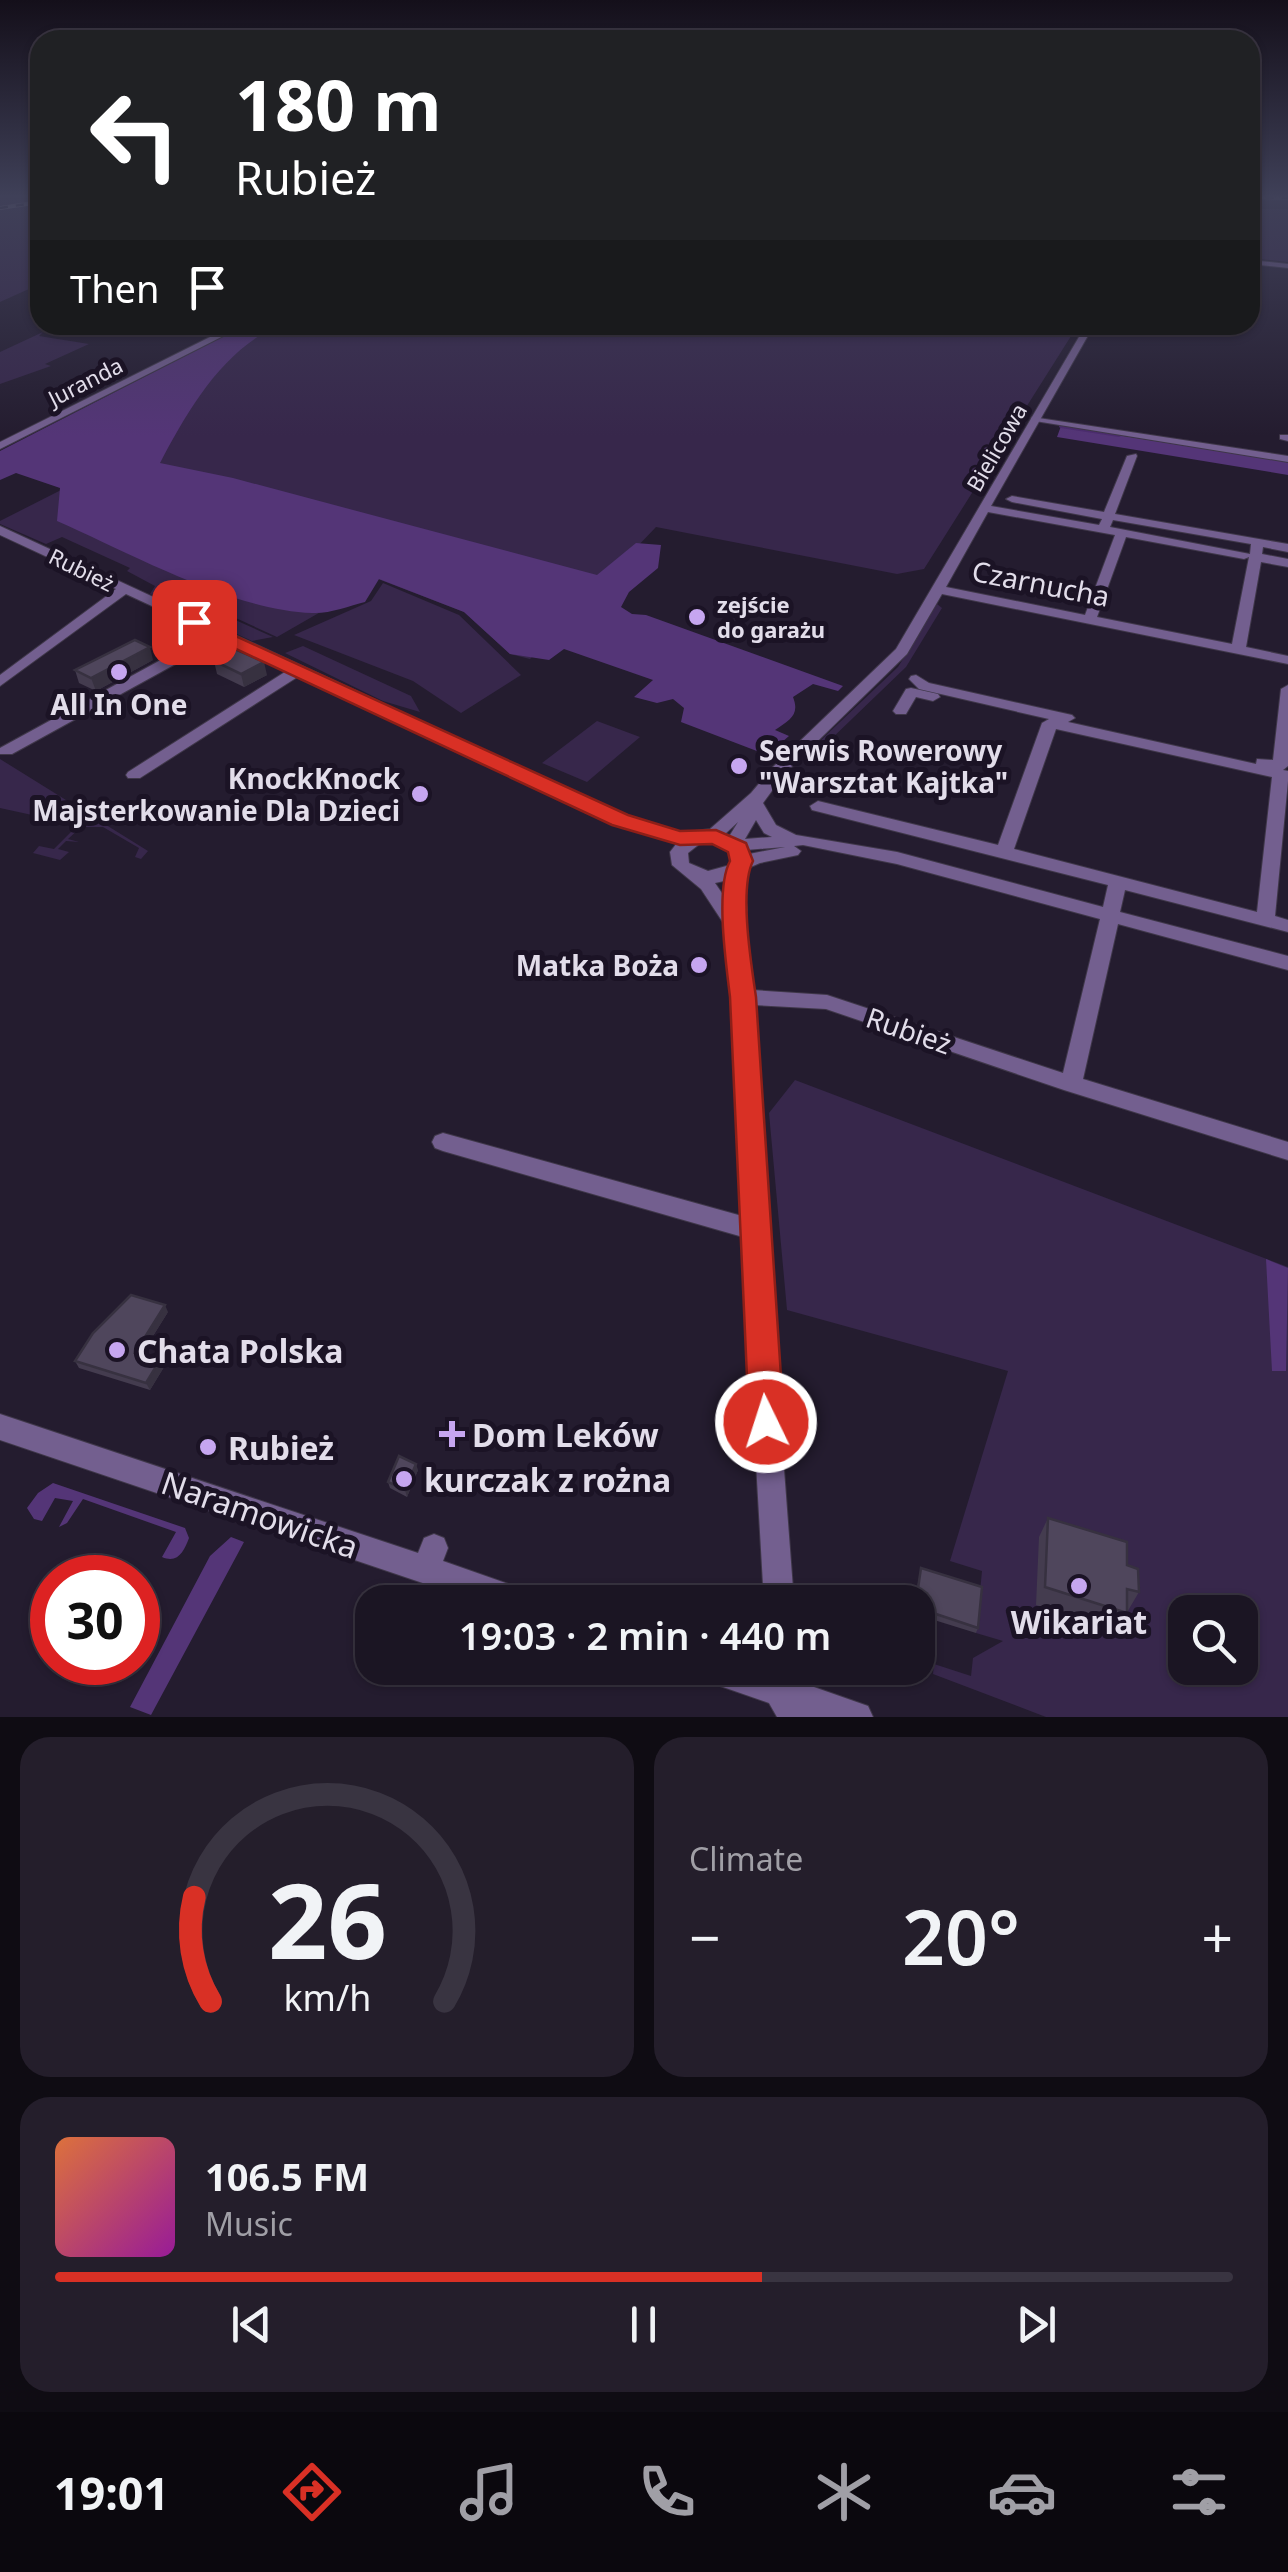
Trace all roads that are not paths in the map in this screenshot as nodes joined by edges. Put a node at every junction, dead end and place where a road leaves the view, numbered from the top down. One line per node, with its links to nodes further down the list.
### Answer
1 (221, 335): 4 (street, Juranda)
2 (1084, 335): 3 (street, Bielicowa)
3 (1036, 419): 6 (street); 8 (street, Bielicowa)
4 (0, 446)
5 (1132, 456): 9 (street)
6 (1288, 458)
7 (1012, 499): 9 (street)
8 (983, 508): 9 (street); 18 (street, Bielicowa)
9 (1114, 526): 12 (street); 15 (street); 19 (street)
10 (0, 530): 11 (street, Rubież)
11 (17, 538): 13 (street); 17 (street, Rubież)
12 (1248, 541)
13 (0, 547)
14 (1288, 548): 15 (street)
15 (1250, 556): 16 (street); 21 (street)
16 (1288, 563)
17 (124, 590): 20 (street, Rubież); 25 (street)
18 (937, 590): 19 (street, Czarnucha); 32 (street, Czarnucha)
19 (1089, 621): 21 (street, Czarnucha)
20 (218, 634): 23 (street, Rubież); 29 (street)
21 (1238, 650): 22 (street, Czarnucha)
22 (1288, 660)
23 (298, 670): 30 (street); 34 (street, Rubież)
24 (916, 679): 26 (street)
25 (0, 682)
26 (1288, 689)
27 (901, 711): 28 (street)
28 (1050, 723): 31 (street); 39 (street)
29 (6, 750)
30 (134, 775)
31 (1284, 775): 45 (street)
32 (756, 801): 35 (street, Czarnucha); 36 (street); 37 (street, Czarnucha)
33 (818, 806): 39 (street)
34 (620, 820): 35 (street, Rubież); 40 (street, Rubież)
35 (700, 837): 37 (street); 40 (street)
36 (795, 840): 37 (street); 38 (street)
37 (734, 844): 41 (street)
38 (849, 848): 41 (street); 44 (street)
39 (1004, 852): 43 (street)
40 (678, 856): 42 (street)
41 (738, 867): 42 (street); 47 (street)
42 (695, 875): 47 (street)
43 (1118, 882): 44 (street); 45 (street)
44 (1110, 915): 48 (street); 50 (street)
45 (1265, 920): 46 (street)
46 (1288, 926)
47 (735, 928): 49 (street)
48 (1288, 964)
49 (743, 997): 50 (street, Rubież); 53 (street)
50 (1071, 1084): 52 (street, Rubież)
51 (443, 1142): 53 (street)
52 (1288, 1151)
53 (754, 1230): 56 (street)
54 (0, 1426): 55 (street, Naramowicka)
55 (484, 1585)
56 (778, 1585)
57 (784, 1692): 58 (street)
58 (857, 1717)

